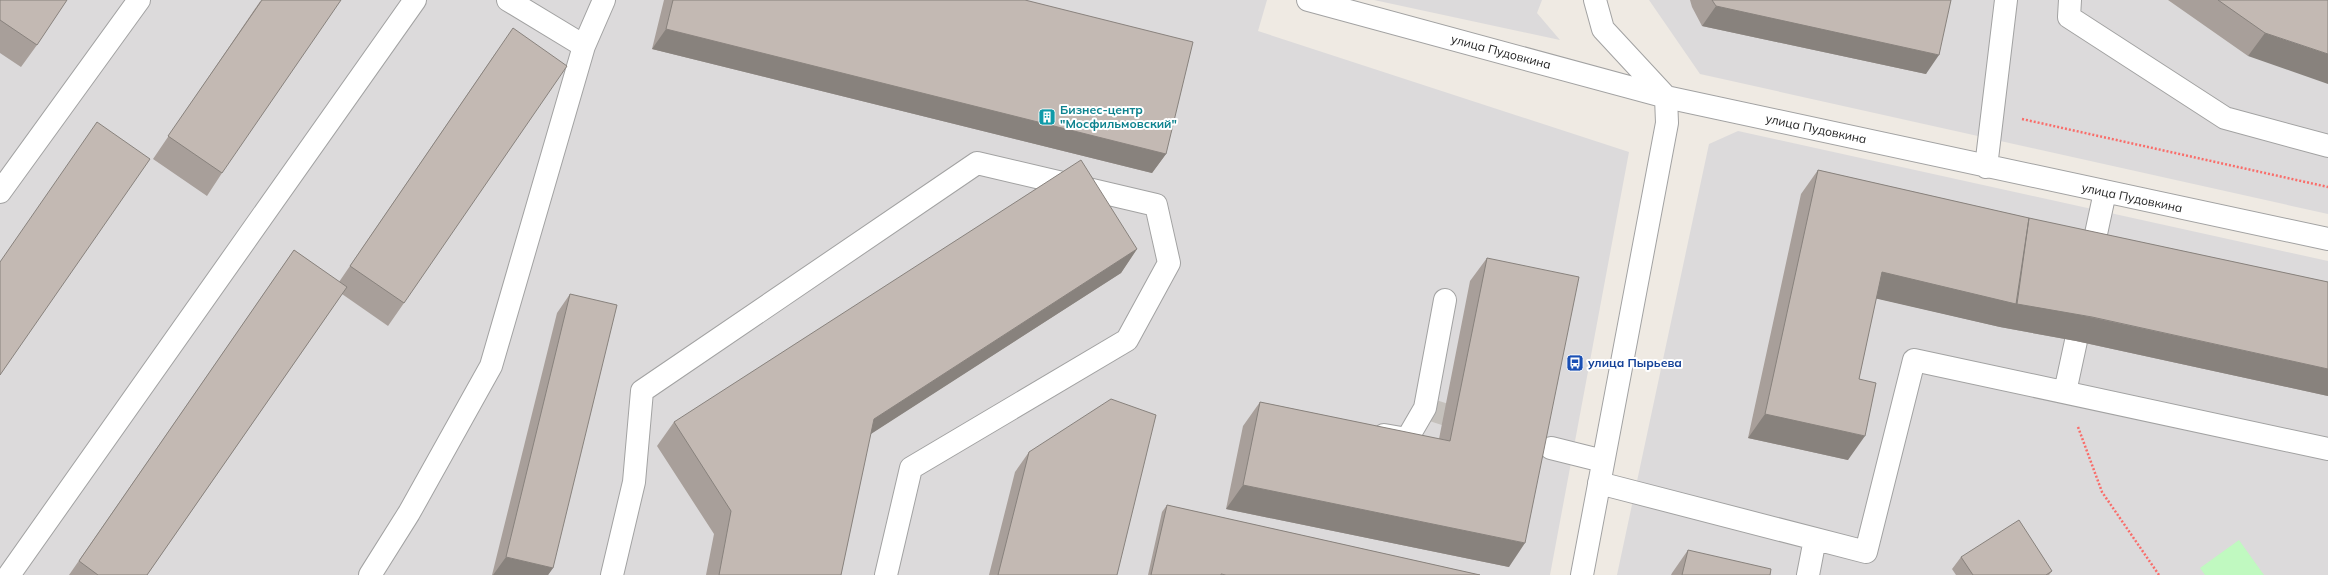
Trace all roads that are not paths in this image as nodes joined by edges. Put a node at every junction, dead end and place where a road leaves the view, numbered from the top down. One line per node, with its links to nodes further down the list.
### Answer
1 (139, 0): 13 (street)
2 (415, 0): 26 (street)
3 (508, 0): 9 (street)
4 (604, 0): 9 (street)
5 (1308, 0): 10 (street, улица Пудовкина)
6 (1595, 0): 10 (street)
7 (2006, 0): 12 (street)
8 (2070, 0): 11 (street)
9 (584, 46): 27 (street)
10 (1666, 97): 12 (street, улица Пудовкина); 23 (street)
11 (2328, 146)
12 (1986, 167): 14 (street, улица Пудовкина)
13 (0, 192)
14 (2105, 192): 15 (street, улица Пудовкина); 16 (street)
15 (2328, 239)
16 (2091, 257)
17 (1445, 300): 20 (street)
18 (2076, 341): 19 (street)
19 (2065, 392): 22 (street); 25 (street)
20 (1368, 432)
21 (1552, 448): 23 (street)
22 (2328, 449)
23 (1604, 461): 24 (street)
24 (1599, 483): 25 (street); 30 (street)
25 (1815, 539): 31 (street)
26 (9, 575)
27 (370, 575)
28 (612, 575): 29 (street)
29 (886, 575)
30 (1582, 575)
31 (1808, 575)

